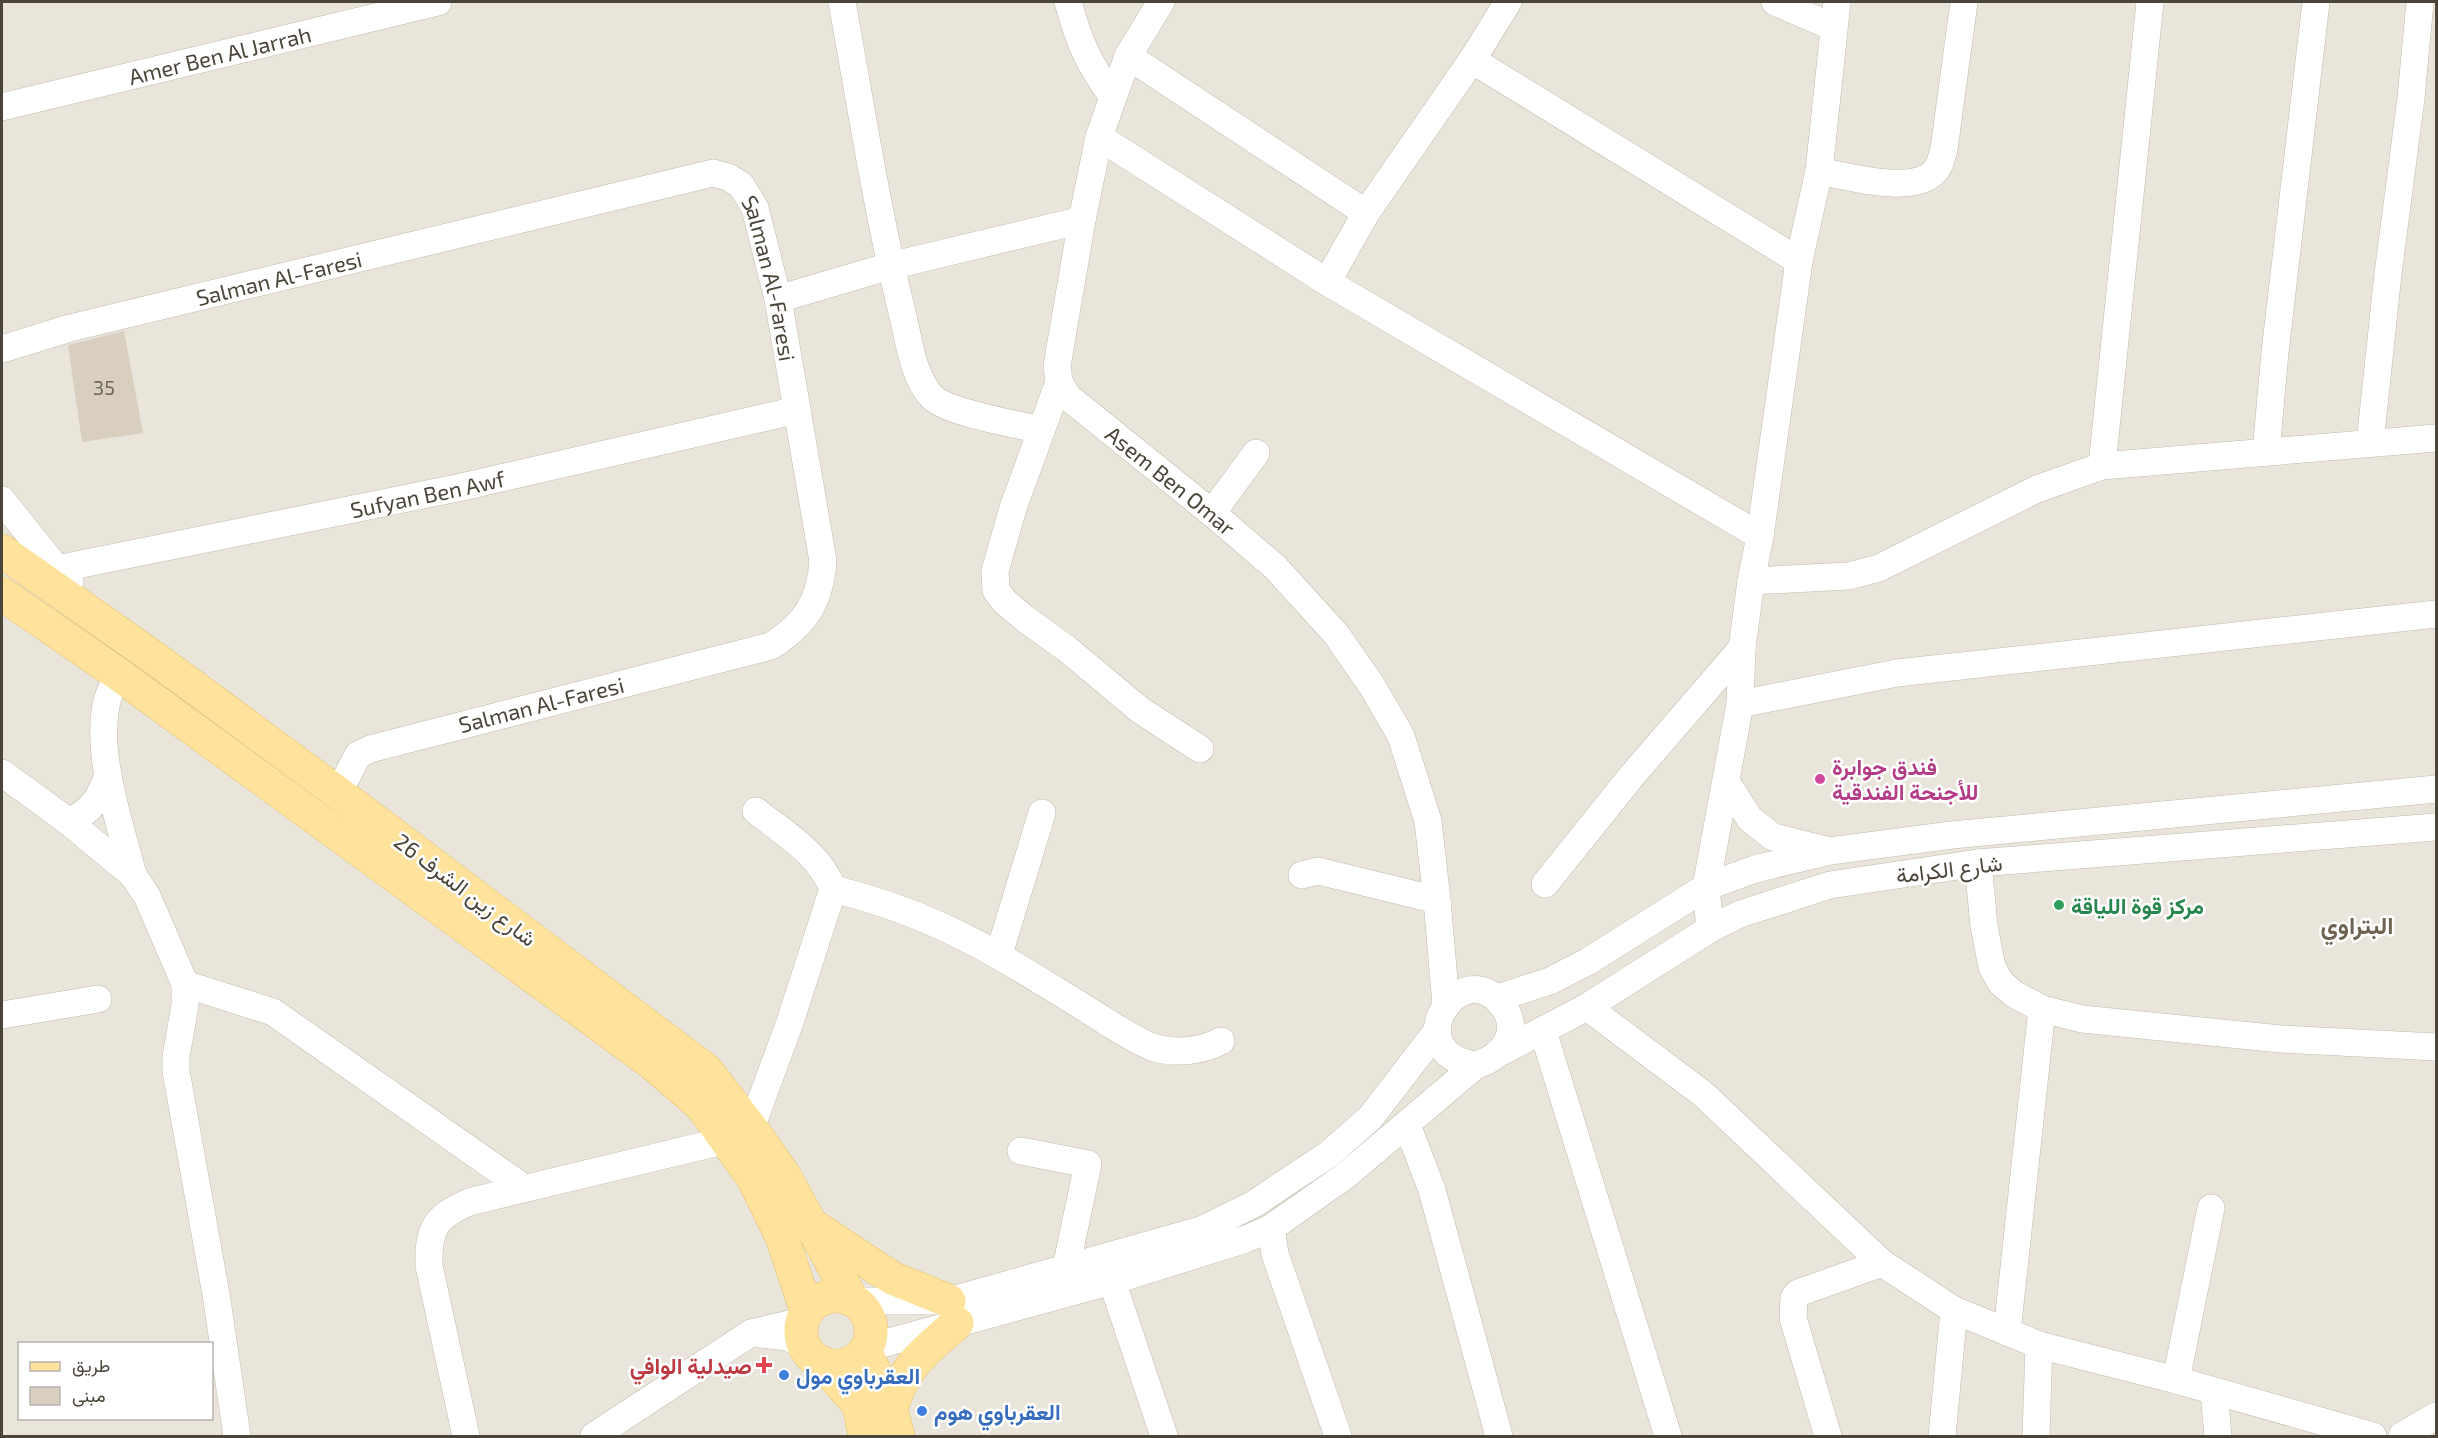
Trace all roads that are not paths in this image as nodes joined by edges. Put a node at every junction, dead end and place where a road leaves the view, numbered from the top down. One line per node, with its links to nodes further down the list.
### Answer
1 (438, 2): 15 (street, Amer Ben Al Jarrah)
2 (842, 2): 21 (street)
3 (1068, 2): 14 (street)
4 (1161, 2): 12 (street)
5 (1508, 2): 13 (street)
6 (1775, 2): 11 (street)
7 (1964, 2): 17 (street)
8 (2150, 2): 32 (street)
9 (2316, 2): 30 (street)
10 (2420, 2): 29 (street)
11 (1835, 14): 17 (street)
12 (1128, 56): 14 (street); 18 (street)
13 (1472, 60): 18 (street); 20 (street)
14 (1113, 97): 16 (street)
15 (2, 107)
16 (1099, 137): 19 (street); 22 (street)
17 (1819, 171): 20 (street)
18 (1366, 213): 22 (street)
19 (1082, 220): 21 (street); 25 (street)
20 (1799, 261): 35 (street)
21 (891, 266): 23 (street); 27 (street)
22 (1327, 282): 35 (street)
23 (778, 299): 24 (street, Salman Al-Faresi); 26 (street, Salman Al-Faresi)
24 (2, 349)
25 (1059, 382): 27 (street); 34 (street, Asem Ben Omar)
26 (796, 410): 37 (street, Sufyan Ben Awf); 50 (street, Salman Al-Faresi)
27 (1041, 430): 45 (street)
28 (2436, 438): 29 (street)
29 (2370, 443): 30 (street)
30 (2266, 452): 32 (street)
31 (1256, 453): 34 (street)
32 (2102, 466): 38 (street)
33 (2, 500): 37 (street)
34 (1212, 513): 62 (street, Asem Ben Omar)
35 (1760, 536): 38 (street)
36 (2, 551): 42 (main road, شارع زين الشرف 26)
37 (57, 569): 42 (street)
38 (1750, 581): 41 (street)
39 (2, 594): 43 (main road, شارع زين الشرف 26)
40 (2436, 614): 44 (street)
41 (1742, 648): 44 (street); 59 (street)
42 (153, 657): 50 (main road, شارع زين الشرف 26)
43 (118, 674): 46 (street); 81 (main road, شارع زين الشرف 26)
44 (1740, 704): 48 (street)
45 (1200, 749)
46 (108, 774): 53 (street); 57 (street)
47 (4, 779): 53 (street)
48 (1727, 783): 55 (street); 60 (street)
49 (2436, 789): 55 (street, شارع الكرامة)
50 (338, 793): 81 (main road, شارع زين الشرف 26)
51 (756, 811): 61 (street)
52 (1042, 813): 65 (street)
53 (69, 822): 57 (street)
54 (2436, 827): 56 (street, شارع الكرامة)
55 (1830, 851): 60 (street, شارع الكرامة)
56 (1978, 863): 63 (street, شارع الكرامة); 72 (street)
57 (133, 875): 66 (street)
58 (1302, 875): 62 (street)
59 (1545, 884)
60 (1706, 887): 63 (street); 68 (street, شارع الكرامة)
61 (832, 889): 65 (street); 81 (street)
62 (1437, 900): 64 (street, Asem Ben Omar)
63 (1710, 929): 71 (street, شارع الكرامة)
64 (1439, 933): 67 (street); 70 (street, Asem Ben Omar)
65 (999, 954): 76 (street)
66 (185, 984): 83 (street); 103 (street)
67 (1471, 990): 68 (street); 70 (street)
68 (1497, 998): 78 (street)
69 (98, 999): 73 (street)
70 (1446, 1004): 74 (street)
71 (1587, 1007): 75 (street, شارع الكرامة); 87 (street)
72 (2042, 1009): 77 (street); 93 (street)
73 (2, 1015)
74 (1437, 1031): 79 (street); 88 (street)
75 (1543, 1031): 78 (street, شارع الكرامة); 110 (street)
76 (1221, 1041)
77 (2436, 1047)
78 (1503, 1051): 79 (street)
79 (1476, 1065): 80 (street)
80 (1407, 1125): 86 (street); 109 (street)
81 (739, 1134): 83 (street); 85 (main road, شارع زين الشرف 26); 94 (main road, شارع زين الشرف 26)
82 (1021, 1151): 88 (street)
83 (524, 1188): 104 (street)
84 (2211, 1208): 97 (street)
85 (811, 1225): 90 (main road, شارع زين الشرف 26); 92 (main road)
86 (1271, 1228): 89 (street); 108 (street)
87 (1882, 1263): 91 (street); 111 (street)
88 (1066, 1268): 92 (street)
89 (1112, 1281): 92 (street); 107 (street)
90 (853, 1301): 92 (street); 94 (main road); 96 (main road)
91 (1954, 1310): 93 (street); 102 (street)
92 (953, 1312): 96 (street); 100 (main road)
93 (2007, 1332): 95 (street)
94 (809, 1335): 96 (main road); 105 (street); 106 (main road, شارع زين الشرف 26)
95 (2039, 1345): 97 (street); 112 (street)
96 (866, 1349): 100 (main road)
97 (2176, 1380): 98 (street)
98 (2214, 1392): 101 (street); 113 (street)
99 (2436, 1416): 115 (street)
100 (895, 1423)
101 (2339, 1431): 114 (street)
102 (1938, 1435)
103 (237, 1437)
104 (466, 1437)
105 (594, 1437)
106 (865, 1437)
107 (1164, 1437)
108 (1338, 1437)
109 (1499, 1437)
110 (1668, 1437)
111 (1828, 1437)
112 (2036, 1437)
113 (2218, 1437)
114 (2373, 1437)
115 (2402, 1437)

